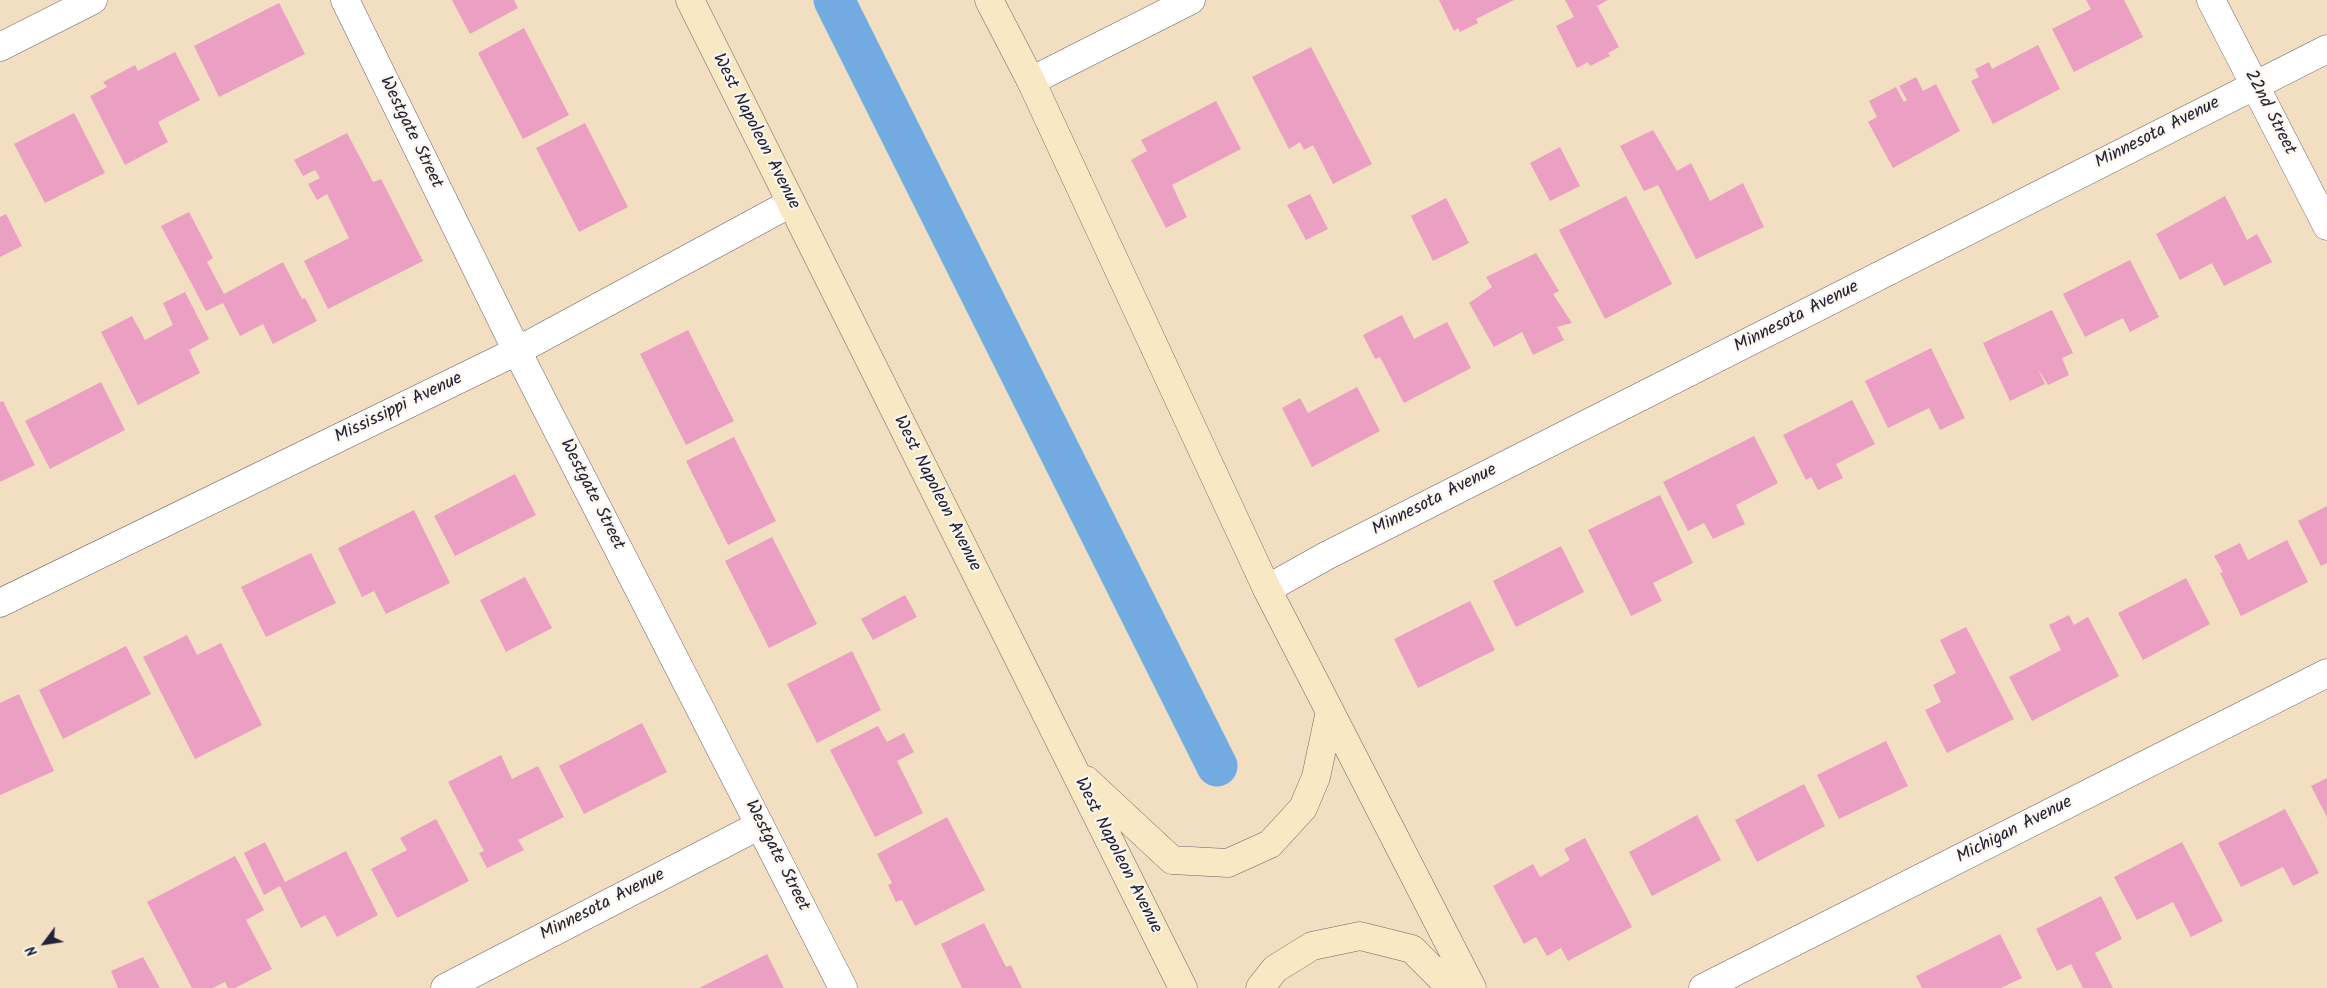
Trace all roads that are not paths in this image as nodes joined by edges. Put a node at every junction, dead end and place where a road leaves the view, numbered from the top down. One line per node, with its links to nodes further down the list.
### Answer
1 (93, 0): 7 (street)
2 (345, 0): 13 (street, Westgate Street)
3 (690, 0): 11 (main road, West Napoleon Avenue)
4 (989, 0): 9 (main road)
5 (1191, 0): 9 (street)
6 (2211, 0): 10 (street, 22nd Street)
7 (0, 47)
8 (2327, 48): 10 (street, Minnesota Avenue)
9 (1031, 81): 14 (main road)
10 (2255, 85): 12 (street, 22nd Street); 14 (street, Minnesota Avenue)
11 (791, 203): 13 (street, Mississippi Avenue); 18 (main road, West Napoleon Avenue)
12 (2327, 226)
13 (518, 351): 15 (street, Mississippi Avenue); 19 (street, Westgate Street)
14 (1267, 589): 17 (main road)
15 (0, 603)
16 (2327, 673): 26 (street, Michigan Avenue)
17 (1330, 711): 18 (main road); 25 (main road)
18 (1072, 767): 22 (main road, West Napoleon Avenue)
19 (760, 825): 20 (street, Minnesota Avenue); 21 (street, Westgate Street)
20 (445, 988)
21 (843, 988)
22 (1183, 988)
23 (1260, 988): 24 (main road)
24 (1451, 988)
25 (1472, 988)
26 (1704, 988)

